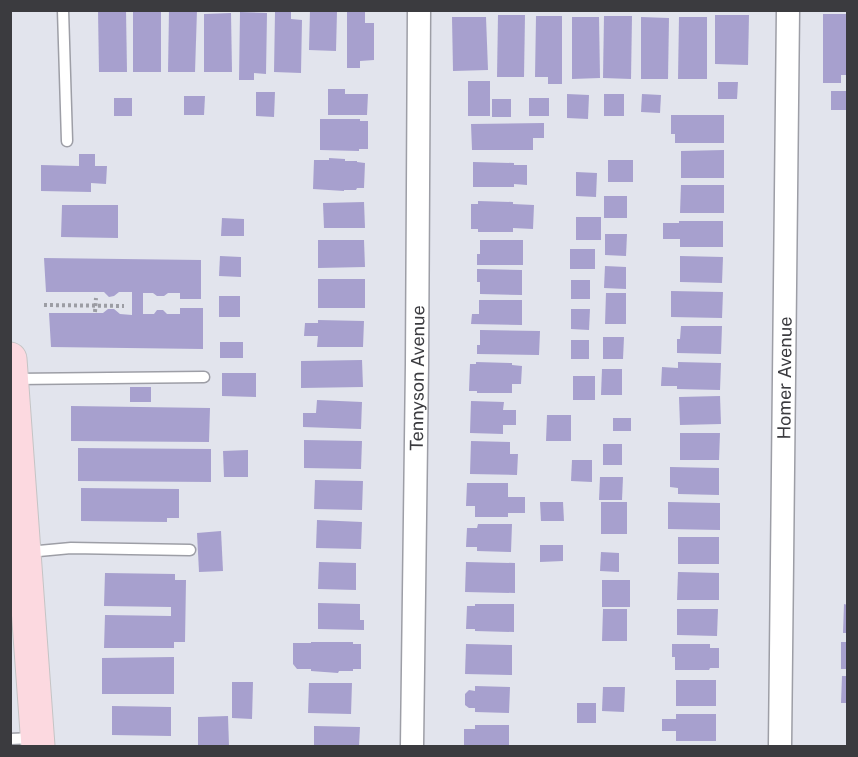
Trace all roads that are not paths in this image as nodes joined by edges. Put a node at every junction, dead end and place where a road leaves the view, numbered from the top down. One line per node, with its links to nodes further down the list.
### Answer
1 (63, 10): 4 (lane)
2 (418, 10): 12 (street, Tennyson Avenue)
3 (788, 10): 13 (street, Homer Avenue)
4 (67, 141)
5 (11, 369): 6 (lane); 7 (main road)
6 (204, 377)
7 (13, 435): 9 (main road)
8 (189, 550): 9 (lane)
9 (24, 553): 10 (main road)
10 (21, 650): 11 (main road)
11 (29, 741)
12 (412, 747)
13 (780, 747)

